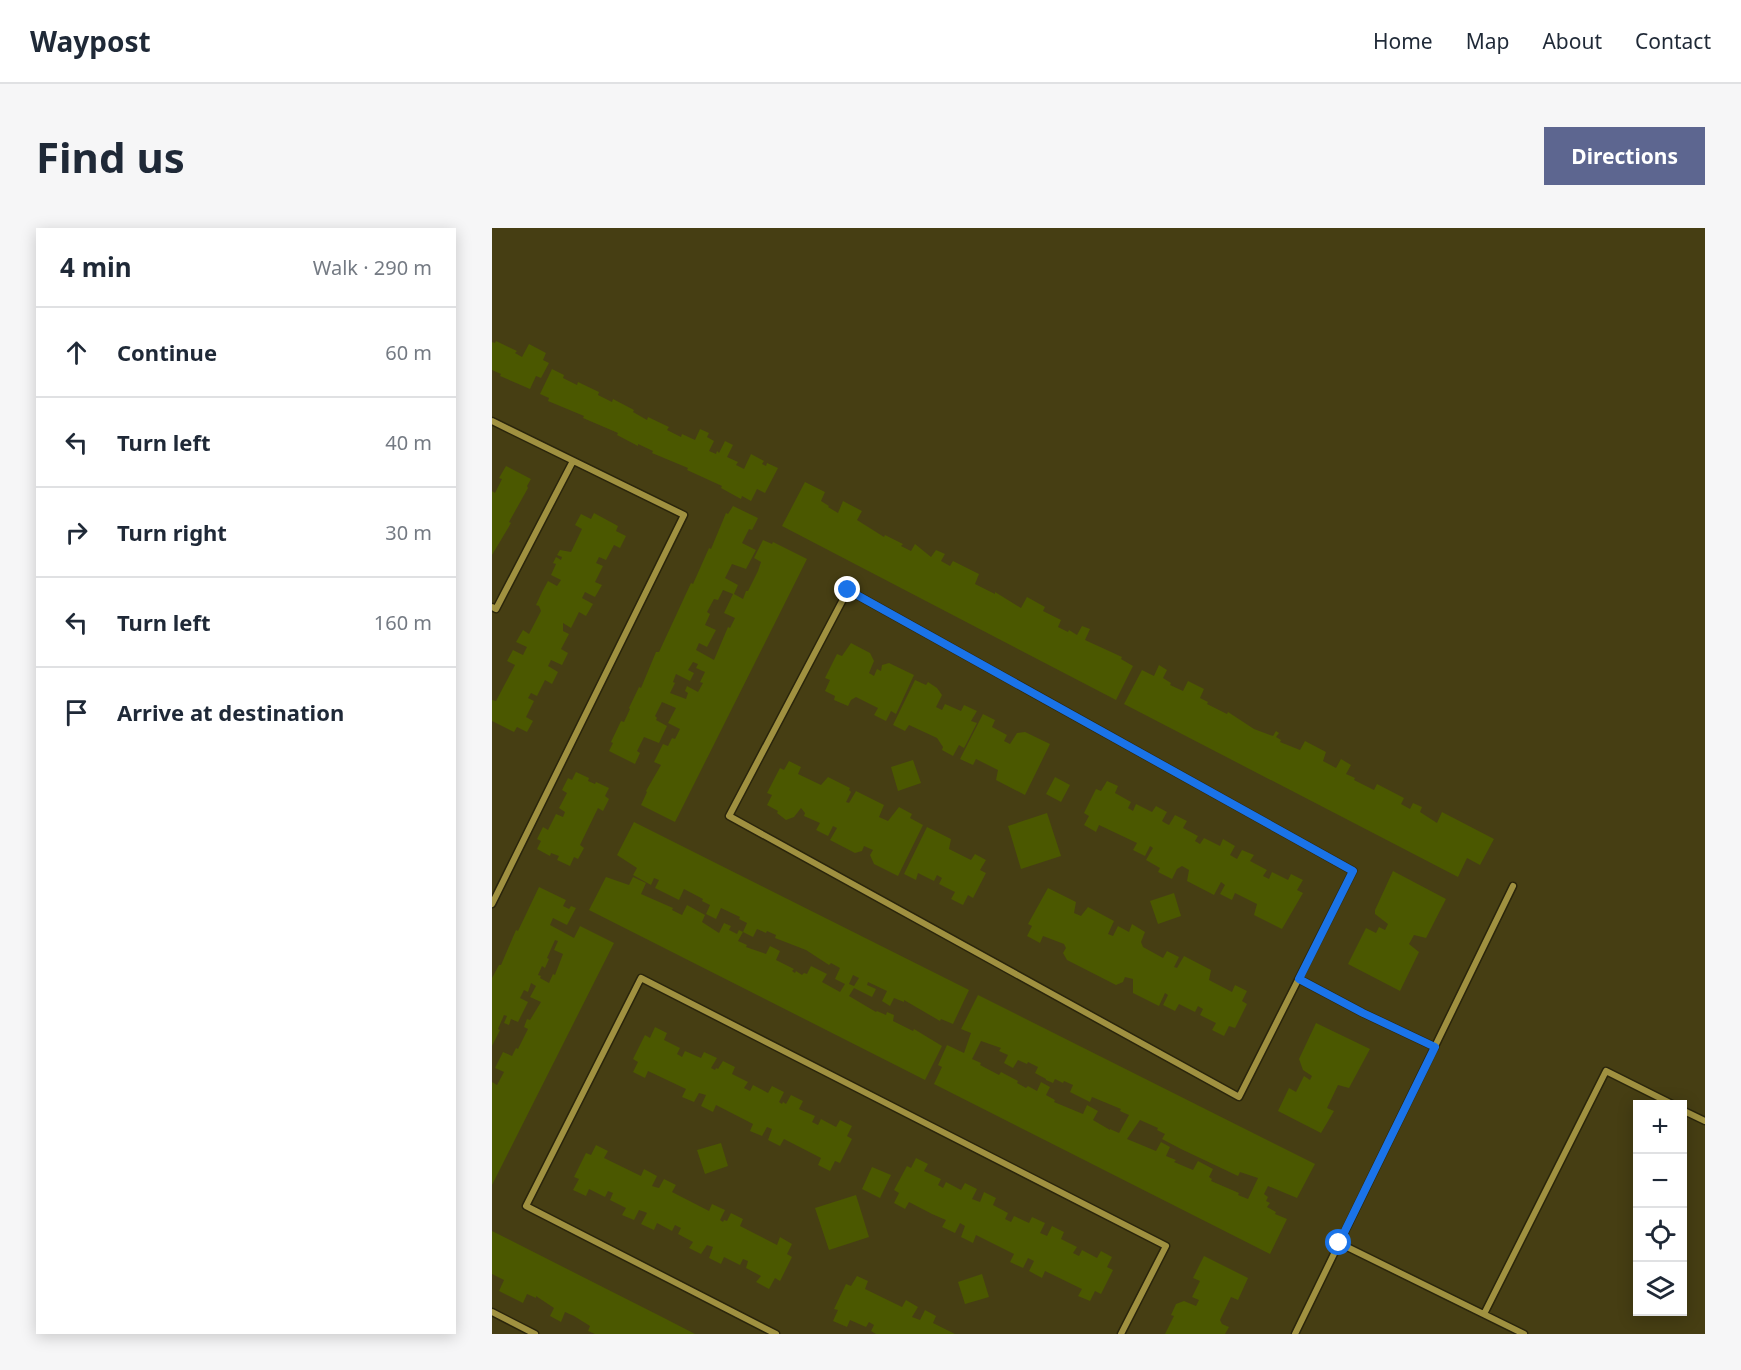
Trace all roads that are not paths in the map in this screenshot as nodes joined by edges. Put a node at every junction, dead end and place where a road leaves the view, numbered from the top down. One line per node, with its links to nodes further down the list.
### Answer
1 (492, 421): 2 (street)
2 (573, 461): 3 (street); 5 (street)
3 (492, 608)
4 (1513, 886): 7 (street)
5 (492, 904)
6 (1299, 979): 6 (street); 7 (street)
7 (1435, 1047): 11 (street)
8 (1664, 1100): 13 (street)
9 (1687, 1112): 10 (street)
10 (1705, 1121)
11 (1339, 1243): 13 (street); 17 (street)
12 (492, 1312): 14 (street)
13 (1484, 1314): 18 (street)
14 (535, 1334)
15 (776, 1334): 16 (street)
16 (1122, 1334)
17 (1294, 1334)
18 (1524, 1334)

